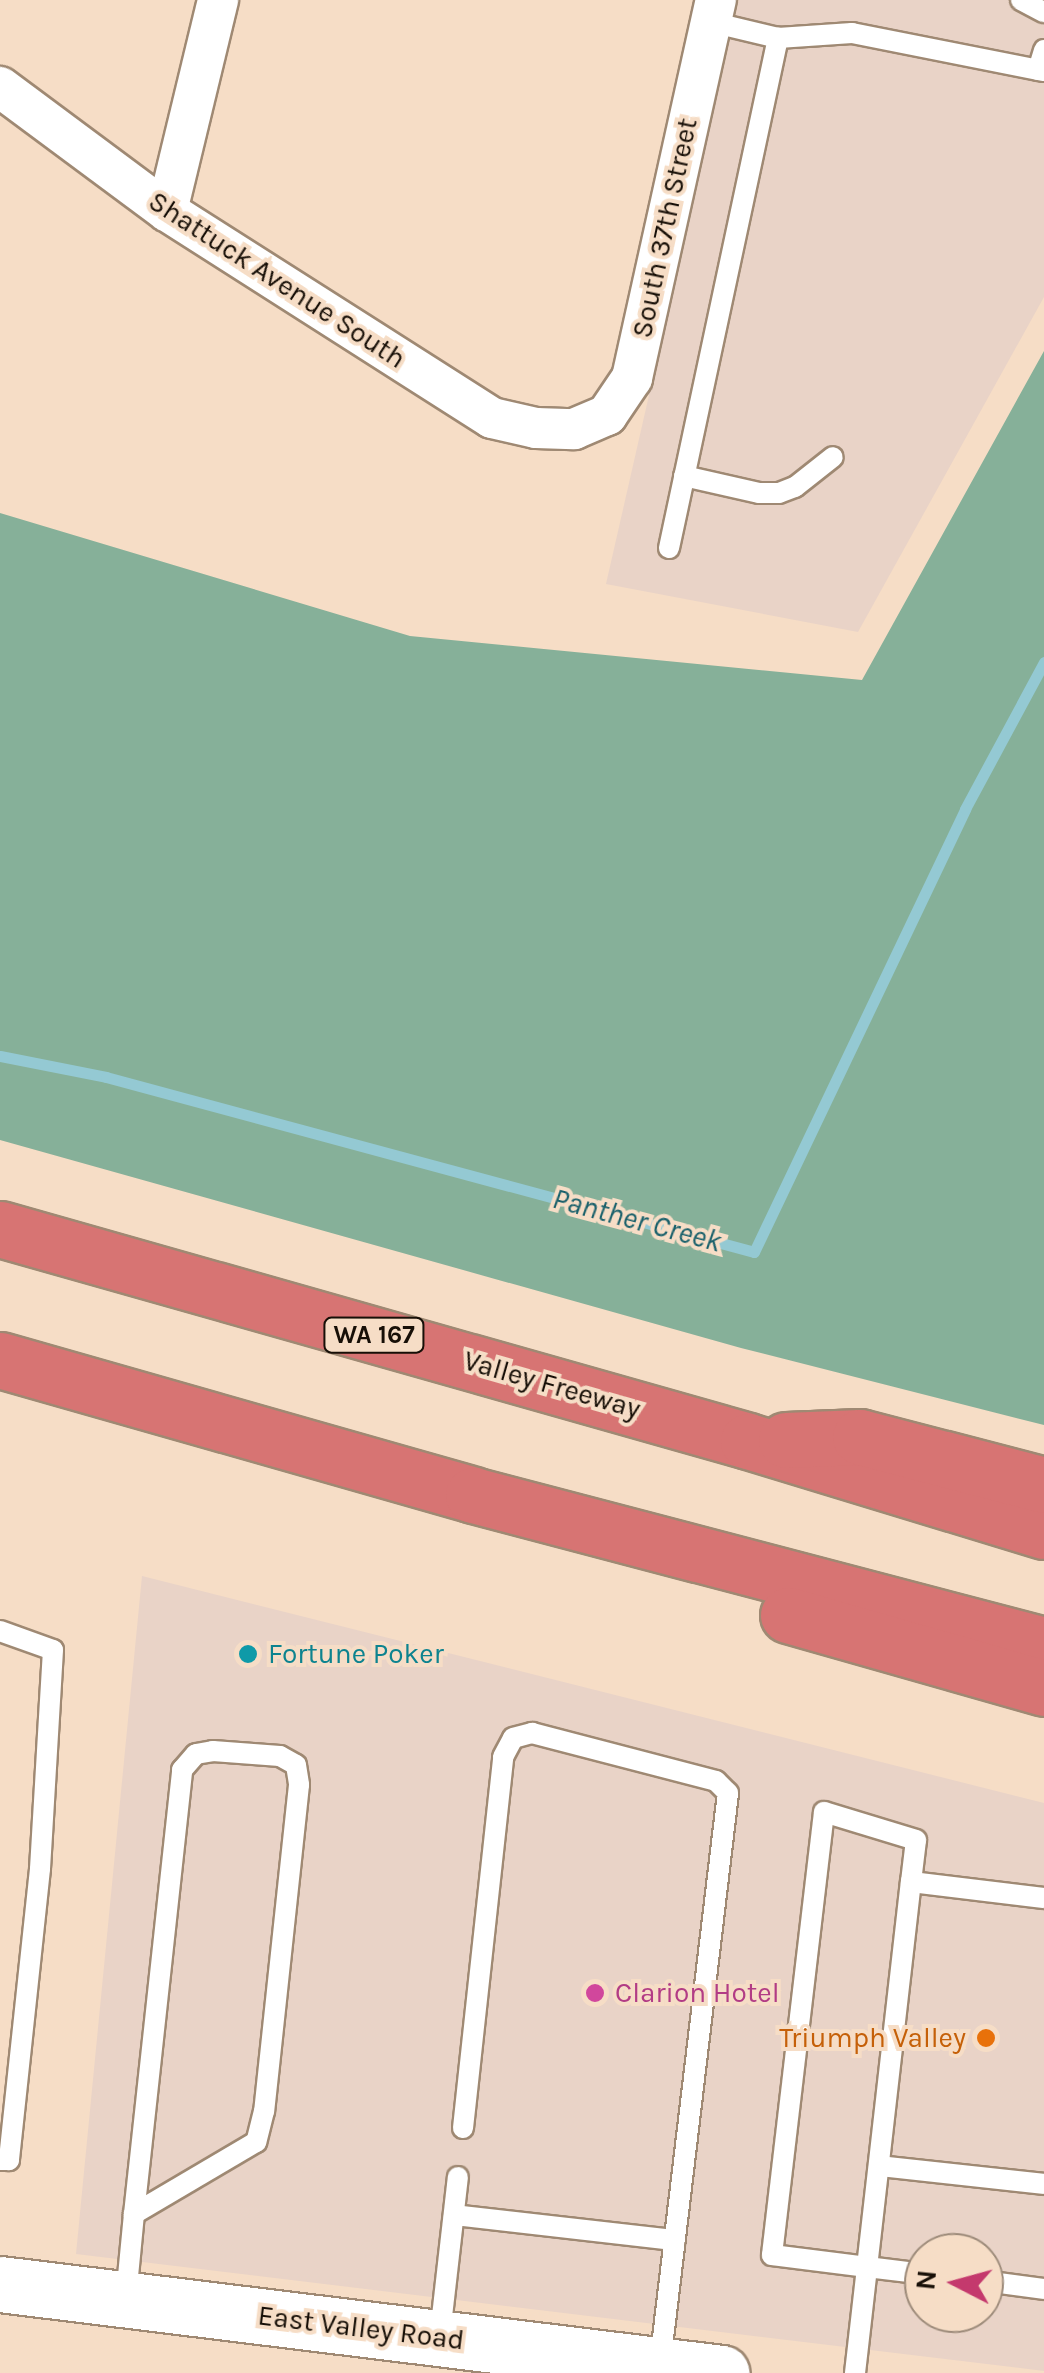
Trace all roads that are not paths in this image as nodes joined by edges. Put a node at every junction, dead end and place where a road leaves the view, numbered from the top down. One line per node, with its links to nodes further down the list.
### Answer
1 (218, 0): 8 (street)
2 (1022, 0): 4 (lane)
3 (713, 11): 5 (lane); 9 (street, South 37th Street)
4 (1044, 12)
5 (778, 38): 6 (lane); 11 (lane)
6 (1042, 63)
7 (0, 88): 8 (street, Shattuck Avenue South)
8 (166, 211): 9 (street, Shattuck Avenue South)
9 (574, 429)
10 (833, 457): 11 (lane)
11 (684, 476): 12 (lane)
12 (668, 548)
13 (0, 1229): 16 (highway, Valley Freeway / WA 167)
14 (0, 1267): 20 (highway)
15 (0, 1360): 18 (highway)
16 (748, 1441): 17 (highway); 19 (highway, Valley Freeway / WA 167)
17 (1044, 1484)
18 (473, 1495): 22 (highway); 23 (highway)
19 (1044, 1531)
20 (1044, 1565)
21 (0, 1631): 27 (lane)
22 (1044, 1644)
23 (1044, 1688)
24 (911, 1882): 25 (lane); 28 (lane); 34 (lane)
25 (1044, 1898)
26 (463, 2128): 33 (lane)
27 (0, 2160)
28 (879, 2166): 30 (lane); 34 (lane)
29 (458, 2177): 32 (lane)
30 (1044, 2184)
31 (134, 2214): 31 (lane); 39 (lane)
32 (454, 2215): 33 (lane); 40 (lane)
33 (675, 2240): 41 (lane)
34 (868, 2266): 35 (lane); 42 (lane)
35 (904, 2271)
36 (0, 2284): 39 (street, East Valley Road)
37 (1004, 2284): 38 (lane)
38 (1044, 2289)
39 (126, 2300): 40 (street, East Valley Road)
40 (440, 2338): 41 (street, East Valley Road)
41 (684, 2370)
42 (855, 2373)

